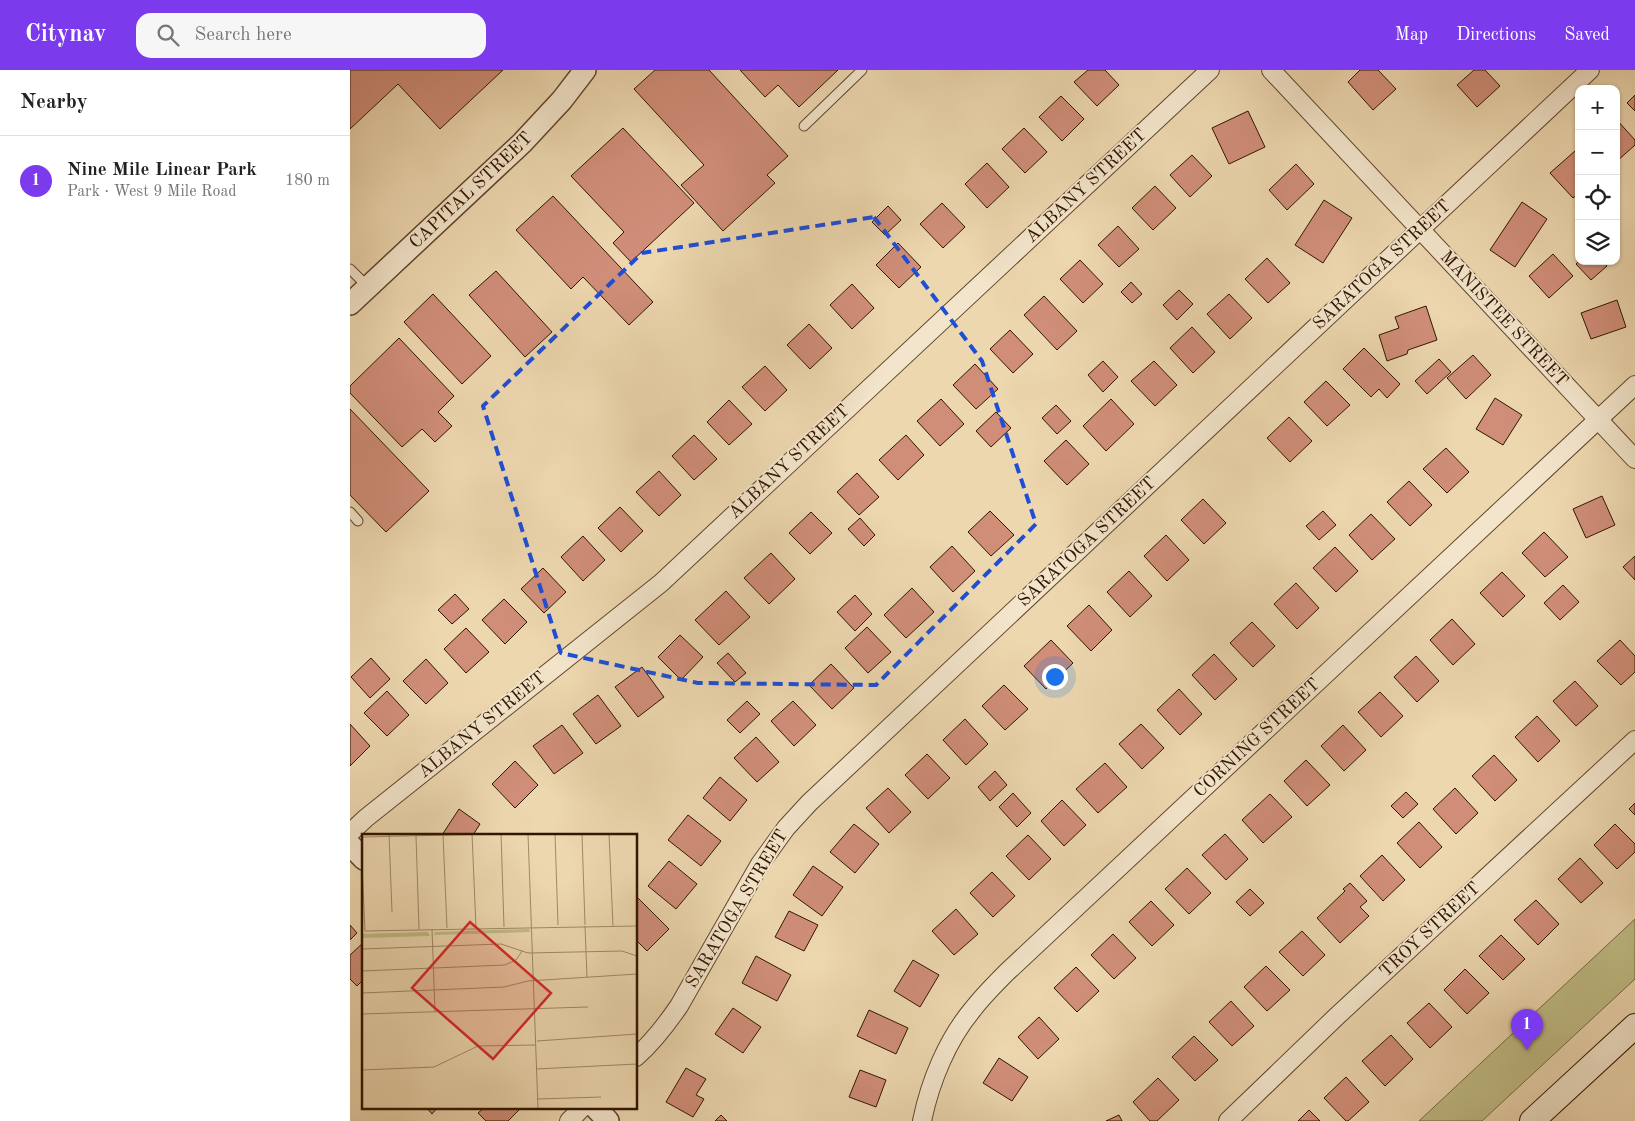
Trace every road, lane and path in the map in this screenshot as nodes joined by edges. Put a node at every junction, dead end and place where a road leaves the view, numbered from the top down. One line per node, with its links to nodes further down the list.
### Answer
1 (585, 70): 9 (street, CAPITAL STREET)
2 (862, 70): 6 (lane)
3 (1210, 70): 17 (street, ALBANY STREET)
4 (1271, 70): 7 (street, MANISTEE STREET)
5 (1590, 70): 7 (street, SARATOGA STREET)
6 (804, 126)
7 (1421, 230): 12 (street, MANISTEE STREET); 21 (street, SARATOGA STREET)
8 (350, 269): 9 (lane)
9 (368, 287): 10 (street, CAPITAL STREET)
10 (350, 304)
11 (1635, 385): 12 (street, CORNING STREET)
12 (1599, 420): 13 (street, MANISTEE STREET); 27 (street, CORNING STREET)
13 (1635, 459)
14 (350, 512): 15 (lane)
15 (358, 521)
16 (1635, 740): 28 (street, TROY STREET)
17 (350, 833)
18 (350, 845): 19 (street)
19 (362, 857)
20 (1635, 1026): 24 (main road)
21 (638, 1055)
22 (582, 1108): 25 (street)
23 (596, 1108): 26 (street)
24 (1537, 1119)
25 (569, 1121)
26 (608, 1121)
27 (922, 1121)
28 (1228, 1121)

